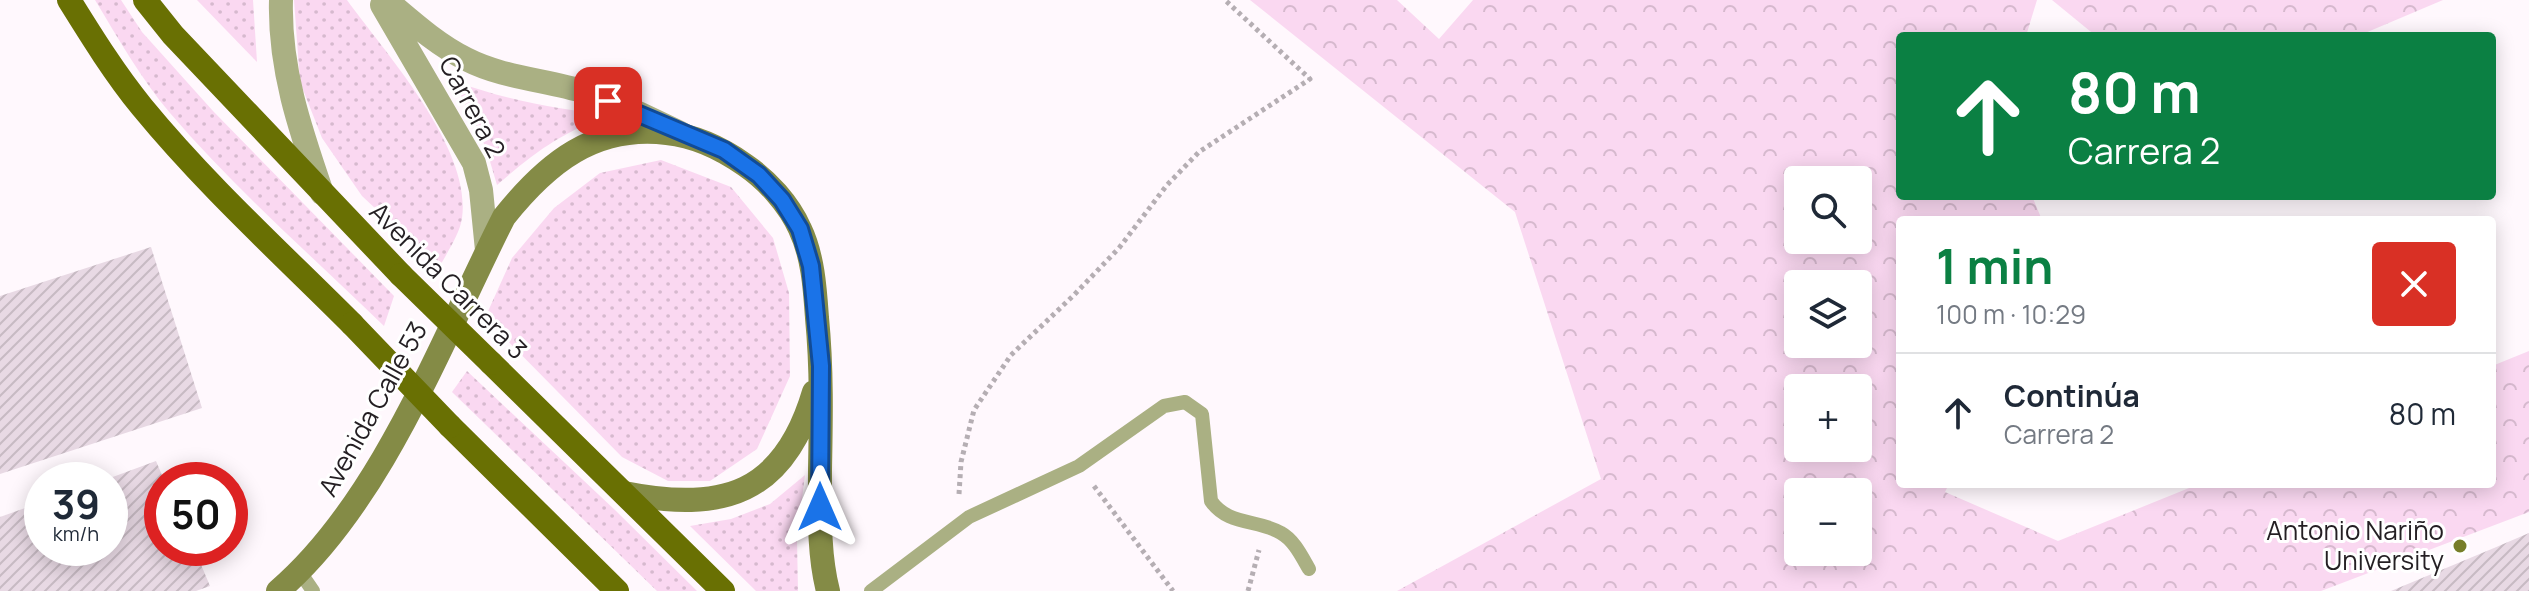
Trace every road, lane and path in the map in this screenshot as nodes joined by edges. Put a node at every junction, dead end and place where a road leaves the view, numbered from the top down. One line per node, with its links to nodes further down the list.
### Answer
1 (69, 0): 18 (main road, bridge)
2 (145, 0): 8 (main road, Avenida Carrera 3)
3 (281, 0): 8 (street)
4 (379, 0): 9 (street, Carrera 2)
5 (386, 0): 7 (street, Carrera 2)
6 (1225, 0): 13 (path)
7 (684, 135): 9 (main road, Avenida Calle 53); 10 (main road, Avenida Calle 53)
8 (323, 195): 12 (main road, Avenida Carrera 3, bridge)
9 (487, 250): 16 (main road, Avenida Calle 53)
10 (821, 366): 12 (main road, Avenida Calle 53); 20 (main road, Avenida Calle 53)
11 (1079, 466): 13 (lane); 14 (lane); 22 (path)
12 (624, 493): 19 (main road, Avenida Carrera 3)
13 (969, 517): 21 (lane)
14 (1265, 526): 15 (lane); 23 (path)
15 (1309, 569)
16 (306, 582): 17 (main road, Avenida Calle 53)
17 (278, 591)
18 (617, 591)
19 (723, 591)
20 (828, 591)
21 (871, 591)
22 (1173, 591)
23 (1248, 591)

